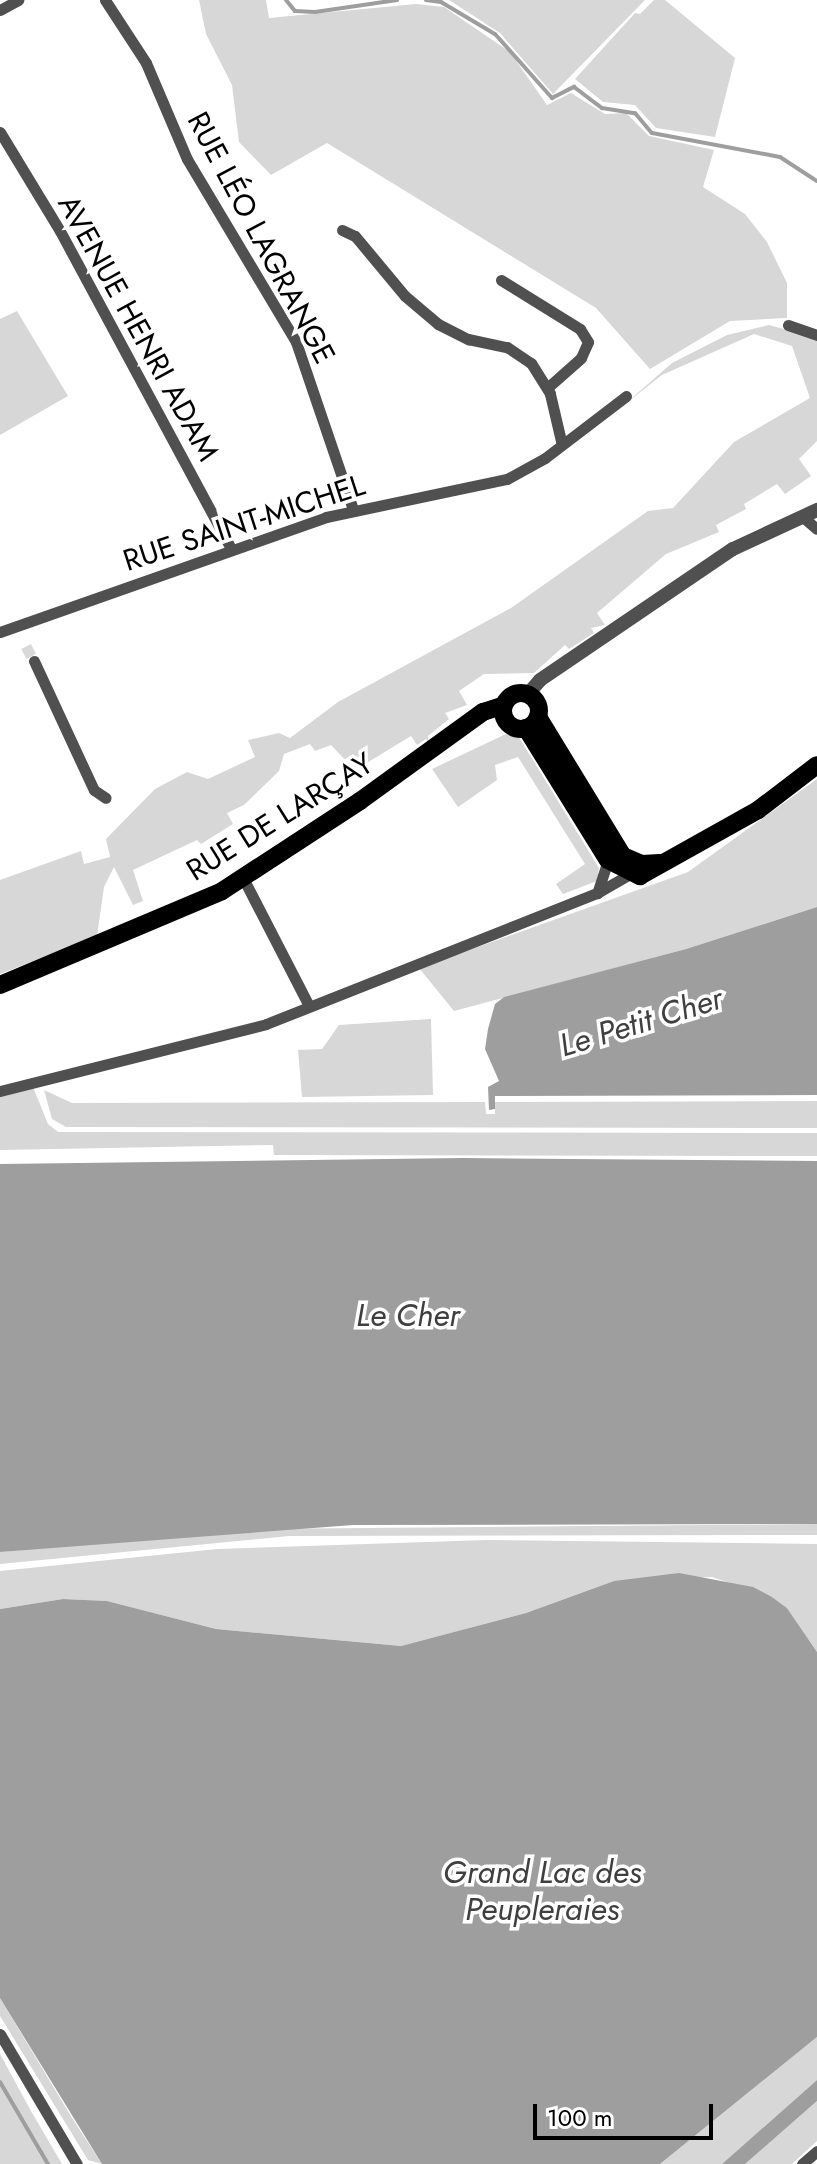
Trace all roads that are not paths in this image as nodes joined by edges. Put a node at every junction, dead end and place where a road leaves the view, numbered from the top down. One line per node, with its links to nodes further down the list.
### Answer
1 (18, 0): 3 (street)
2 (105, 0): 12 (street, RUE LÉO LAGRANGE)
3 (0, 10)
4 (0, 132): 15 (street, AVENUE HENRI ADAM)
5 (342, 230): 9 (street)
6 (501, 280): 9 (street)
7 (788, 325): 8 (street)
8 (817, 335)
9 (547, 388): 11 (street)
10 (626, 396): 11 (street, RUE SAINT-MICHEL)
11 (562, 445): 12 (street, RUE SAINT-MICHEL)
12 (353, 509): 15 (street, RUE SAINT-MICHEL)
13 (810, 513): 14 (street); 18 (street)
14 (817, 529)
15 (231, 549): 16 (street, RUE SAINT-MICHEL)
16 (0, 632)
17 (34, 661): 21 (street)
18 (528, 694): 19 (main road, RUE DE LARÇAY); 19 (main road)
19 (519, 718): 22 (main road); 23 (main road); 25 (main road, RUE DE LARÇAY)
20 (817, 765): 22 (main road)
21 (106, 798)
22 (678, 857): 24 (main road)
23 (608, 860): 24 (main road); 26 (street)
24 (630, 874): 26 (street)
25 (243, 878): 27 (main road, RUE DE LARÇAY); 28 (street)
26 (597, 893): 28 (street)
27 (0, 985)
28 (308, 1004): 29 (street)
29 (0, 1091)
30 (0, 2034): 32 (street)
31 (817, 2151): 33 (street)
32 (77, 2164)
33 (802, 2164)

